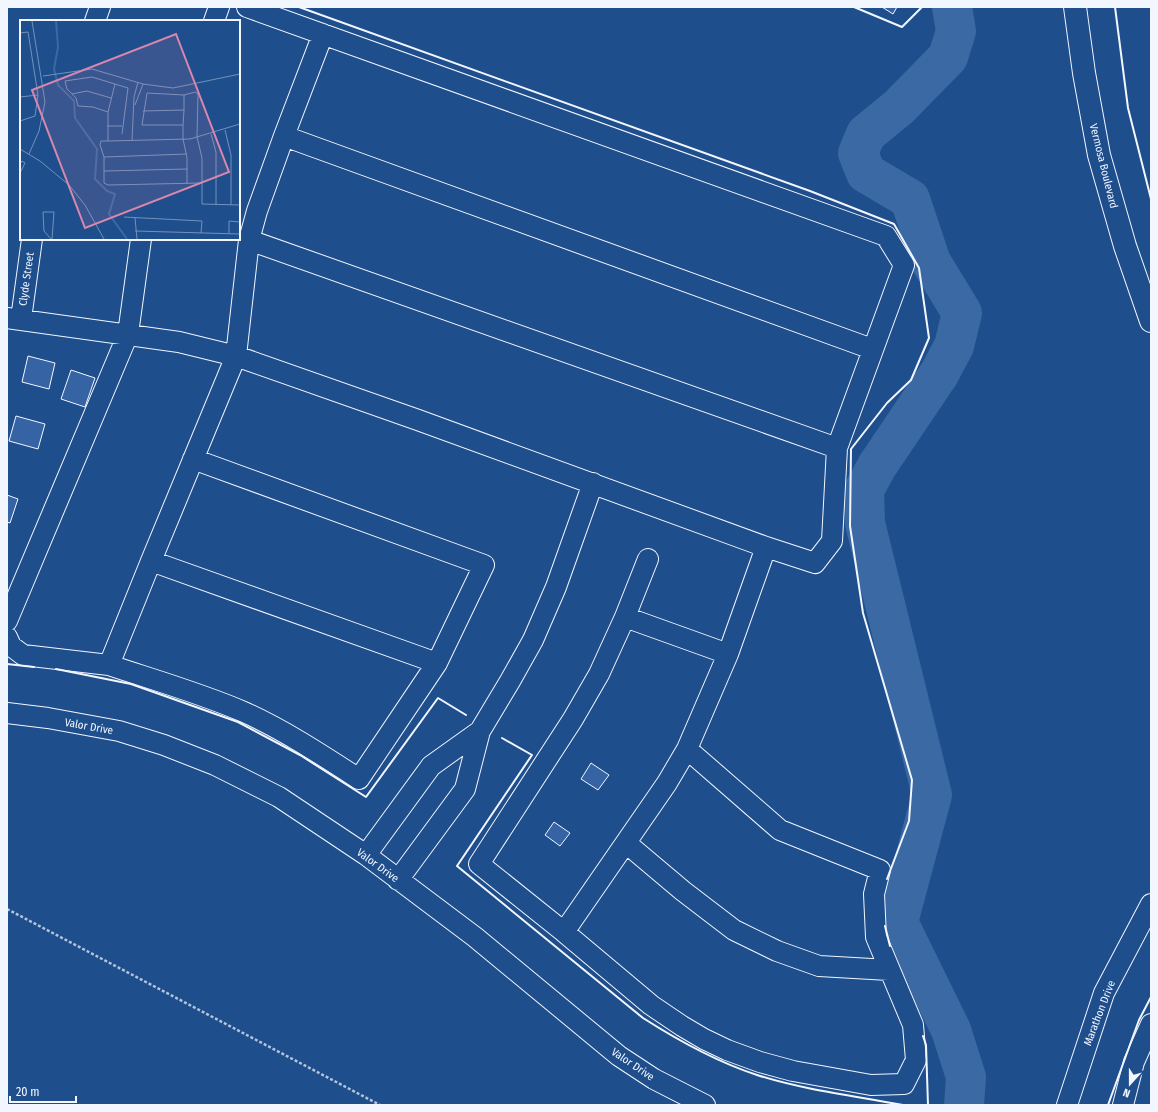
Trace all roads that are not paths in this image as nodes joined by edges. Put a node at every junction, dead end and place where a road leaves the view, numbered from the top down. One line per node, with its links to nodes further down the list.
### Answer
1 (100, 7): 5 (street)
2 (219, 7): 6 (street)
3 (247, 7): 7 (street)
4 (1075, 7): 13 (main road, Vermosa Boulevard)
5 (95, 20)
6 (214, 20)
7 (323, 34): 8 (street); 15 (street)
8 (284, 136): 11 (street); 15 (street)
9 (32, 240): 12 (street, Clyde Street)
10 (141, 240): 14 (street)
11 (249, 240): 16 (street); 17 (street)
12 (14, 319): 14 (street)
13 (1151, 321)
14 (128, 334): 16 (street); 24 (street)
15 (872, 348): 17 (street)
16 (236, 356): 18 (street); 19 (street)
17 (836, 448): 20 (street)
18 (193, 459): 22 (street); 27 (street)
19 (593, 483): 20 (street); 30 (street)
20 (766, 547): 26 (street)
21 (648, 559): 23 (street)
22 (151, 561): 27 (street); 28 (street)
23 (625, 616): 26 (street); 36 (street)
24 (7, 621)
25 (7, 637): 28 (street)
26 (728, 654): 31 (street)
27 (437, 663): 28 (street)
28 (109, 666)
29 (7, 713): 33 (street, Valor Drive)
30 (480, 731): 33 (street); 34 (street)
31 (687, 749): 32 (street); 37 (street)
32 (626, 843): 36 (street); 37 (street)
33 (366, 855): 34 (street, Valor Drive)
34 (398, 880): 40 (street, Valor Drive)
35 (1151, 904): 41 (street, Marathon Drive)
36 (564, 932): 37 (street)
37 (889, 970)
38 (1151, 1024): 39 (street)
39 (1142, 1065): 42 (street)
40 (705, 1105)
41 (1067, 1105)
42 (1123, 1105)

